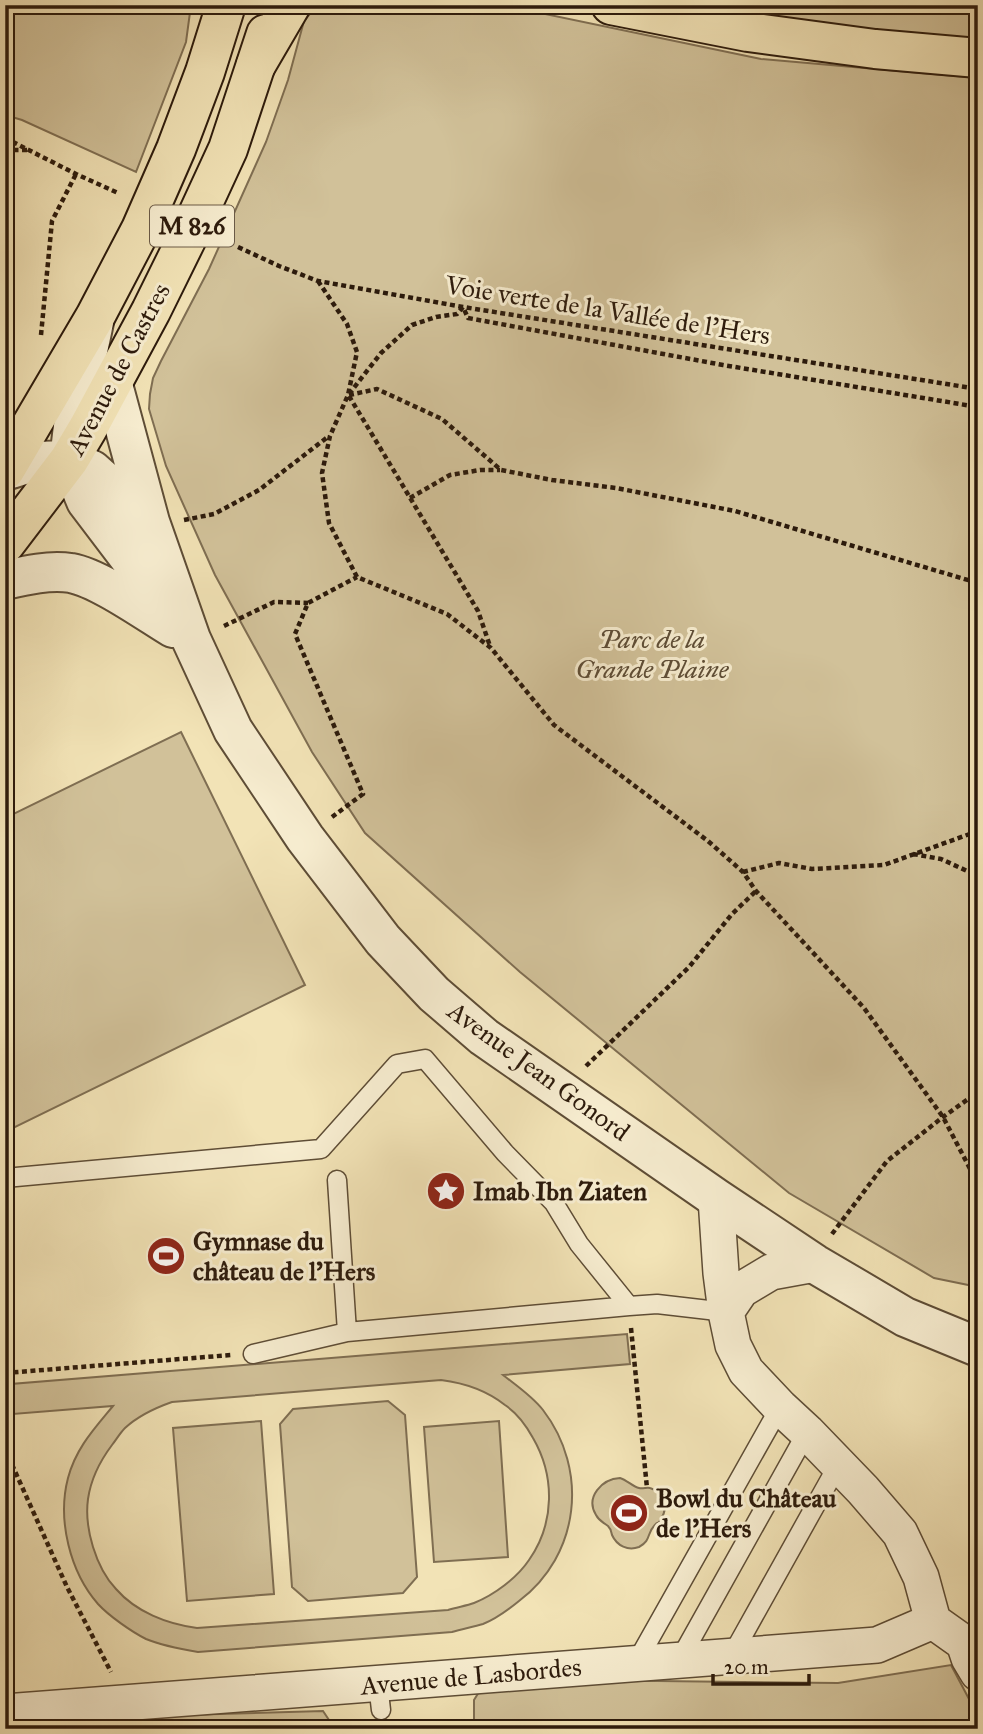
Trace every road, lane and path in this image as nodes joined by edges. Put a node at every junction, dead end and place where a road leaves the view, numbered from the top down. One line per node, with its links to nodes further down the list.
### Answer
1 (275, 5): 6 (main road, M 826)
2 (291, 5): 6 (main road)
3 (611, 5): 5 (main road)
4 (222, 16): 15 (main road, Avenue de Castres / M 826)
5 (978, 58)
6 (256, 65): 17 (main road, Avenue de Castres / M 826)
7 (5, 138): 9 (path)
8 (5, 150): 9 (path)
9 (32, 151): 10 (path)
10 (76, 174): 11 (path); 16 (path)
11 (125, 196)
12 (239, 247): 13 (path, Voie verte de la Vallée de l'Hers)
13 (318, 281): 14 (path, Voie verte de la Vallée de l'Hers); 19 (path)
14 (463, 307): 18 (path, Voie verte de la Vallée de l'Hers); 19 (path); 20 (path)
15 (95, 317): 22 (street, Avenue Jean Gonord); 23 (main road, Avenue de Castres)
16 (41, 343)
17 (113, 381): 22 (main road, Avenue de Castres); 26 (street, Avenue Jean Gonord)
18 (978, 389)
19 (348, 395): 21 (path); 24 (path); 25 (path)
20 (978, 407)
21 (330, 436): 26 (path); 28 (path)
22 (69, 460): 23 (street); 26 (street, Avenue Jean Gonord); 27 (main road, Avenue de Castres); 32 (street, Avenue Jean Gonord)
23 (5, 470)
24 (501, 470): 25 (path); 30 (path)
25 (410, 498): 33 (path)
26 (166, 521): 32 (street, Avenue Jean Gonord)
27 (5, 544)
28 (357, 577): 31 (path); 33 (path)
29 (5, 580): 32 (street)
30 (978, 583)
31 (308, 603): 32 (path); 34 (path)
32 (207, 633): 46 (street, Avenue Jean Gonord)
33 (491, 648): 37 (path)
34 (332, 817)
35 (978, 831): 36 (path)
36 (911, 854): 37 (path); 38 (path)
37 (743, 872): 39 (path)
38 (978, 876)
39 (756, 891): 40 (path); 42 (path)
40 (582, 1070)
41 (977, 1094): 42 (path)
42 (943, 1117): 45 (path); 47 (path)
43 (5, 1178): 48 (lane)
44 (337, 1180): 50 (lane)
45 (978, 1184)
46 (716, 1198): 47 (street, Avenue Jean Gonord); 49 (street)
47 (824, 1249): 49 (street); 51 (street, Avenue Jean Gonord)
48 (629, 1306): 49 (lane); 50 (lane); 58 (path)
49 (726, 1312): 54 (street)
50 (347, 1332): 52 (lane)
51 (978, 1347)
52 (253, 1354): 53 (path)
53 (5, 1373)
54 (780, 1408): 55 (street); 62 (lane)
55 (807, 1432): 57 (street); 61 (lane)
56 (5, 1450): 63 (path)
57 (838, 1465): 59 (street); 60 (lane)
58 (647, 1488)
59 (933, 1621): 60 (street, Avenue de Lasbordes); 64 (street)
60 (732, 1655): 61 (street, Avenue de Lasbordes)
61 (680, 1659): 62 (street, Avenue de Lasbordes)
62 (636, 1663): 65 (street, Avenue de Lasbordes)
63 (111, 1673)
64 (978, 1673)
65 (5, 1712)

